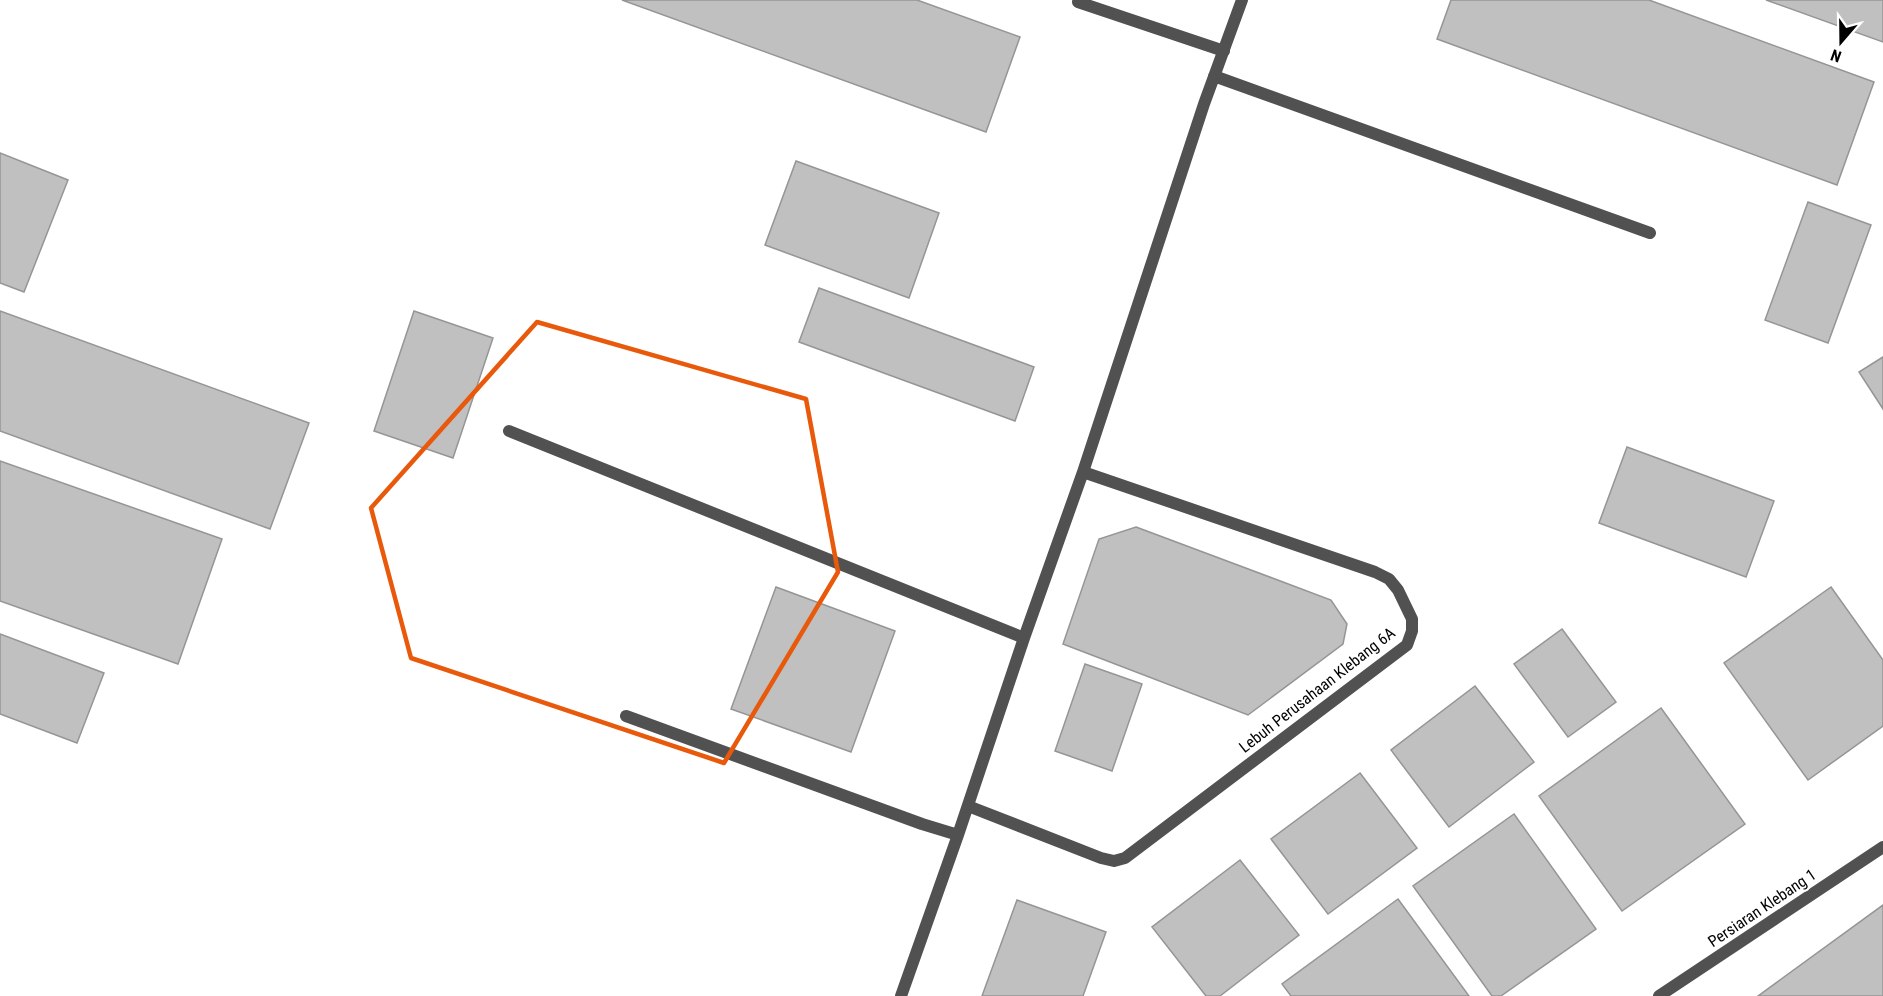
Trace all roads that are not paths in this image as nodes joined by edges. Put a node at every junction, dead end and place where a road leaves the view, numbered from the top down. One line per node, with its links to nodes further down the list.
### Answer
1 (1242, 0): 3 (street)
2 (1078, 2): 3 (street)
3 (1224, 51): 4 (street)
4 (1214, 76): 5 (street); 7 (street)
5 (1650, 233)
6 (509, 431): 8 (street)
7 (1083, 472): 8 (street); 10 (street, Lebuh Perusahaan Klebang 6A)
8 (1024, 638): 10 (street)
9 (626, 716): 11 (street)
10 (968, 806): 11 (street)
11 (958, 836): 14 (street)
12 (1883, 847): 13 (street, Persiaran Klebang 1)
13 (1661, 995)
14 (901, 996)

